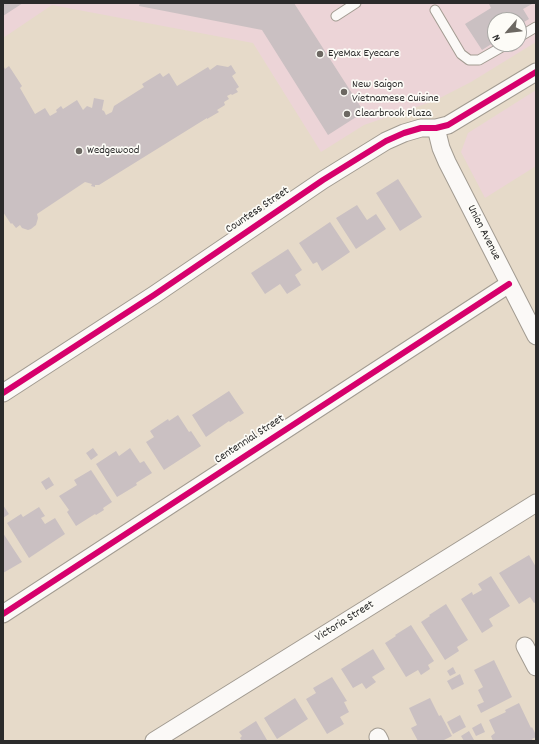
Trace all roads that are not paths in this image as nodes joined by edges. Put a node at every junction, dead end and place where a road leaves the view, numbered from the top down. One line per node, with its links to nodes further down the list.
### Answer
1 (356, 3): 3 (lane)
2 (435, 10): 6 (lane)
3 (336, 16)
4 (536, 27): 5 (lane)
5 (527, 32)
6 (493, 52)
7 (536, 72): 8 (street, Countess Street)
8 (436, 128): 9 (street, Union Avenue); 11 (street, Countess Street)
9 (509, 284): 10 (street, Union Avenue); 13 (street, Centennial Street)
10 (536, 336)
11 (3, 393)
12 (536, 503): 16 (street, Victoria Street)
13 (3, 614)
14 (525, 646): 15 (street)
15 (536, 667)
16 (154, 741)

